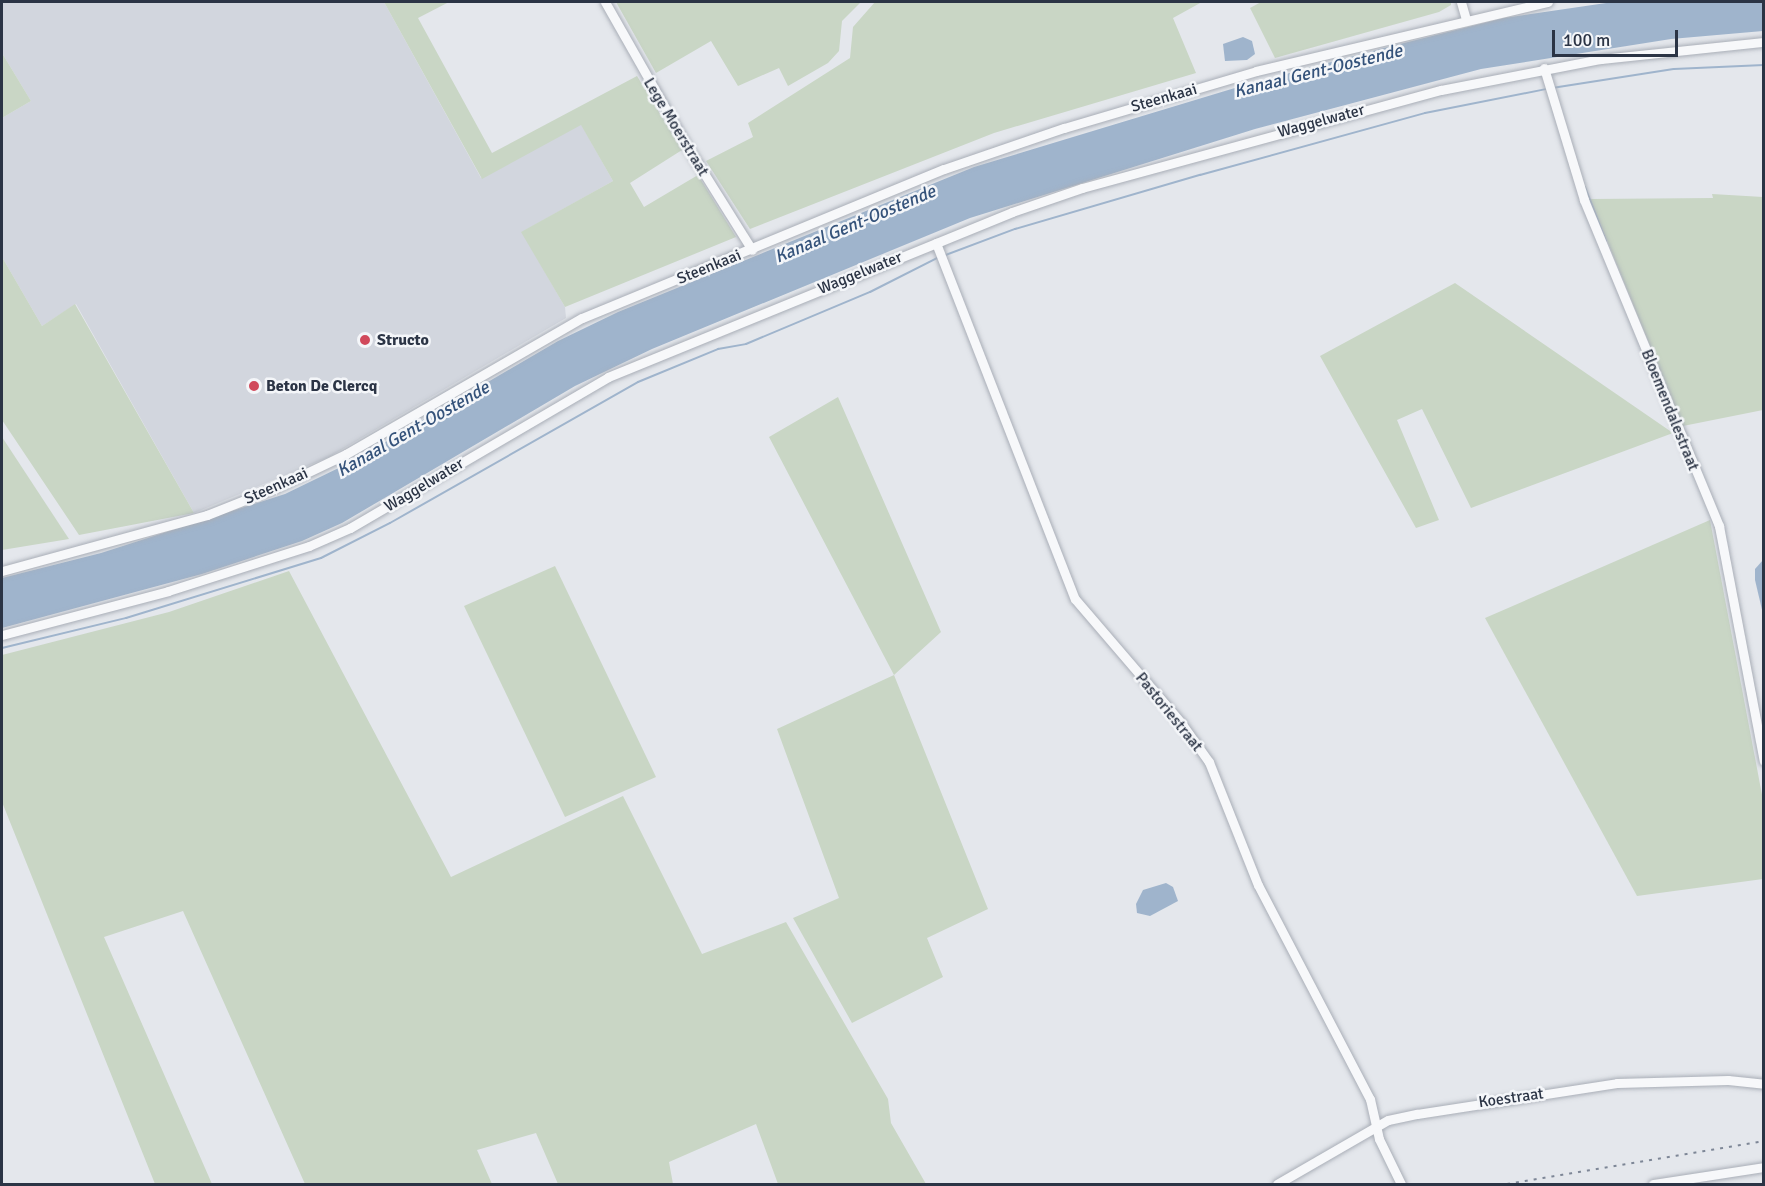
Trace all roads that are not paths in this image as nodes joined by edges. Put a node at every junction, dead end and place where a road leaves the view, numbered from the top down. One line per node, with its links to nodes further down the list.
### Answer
1 (606, 2): 7 (street, Lege Moerstraat)
2 (1461, 2): 4 (street)
3 (1548, 2): 4 (street, Steenkaai)
4 (1466, 19): 7 (street, Steenkaai)
5 (1764, 42): 6 (street, Waggelwater)
6 (1544, 68): 8 (street, Waggelwater); 11 (street, Bloemendalestraat)
7 (752, 250): 9 (street, Steenkaai)
8 (940, 252): 10 (street, Waggelwater); 13 (street, Pastoriestraat)
9 (2, 571)
10 (2, 636)
11 (1764, 761)
12 (1764, 1084): 13 (street, Koestraat)
13 (1378, 1128): 15 (street, Koestraat); 16 (street, Pastoriestraat)
14 (1764, 1167): 17 (street)
15 (1277, 1185)
16 (1401, 1185)
17 (1653, 1185)

